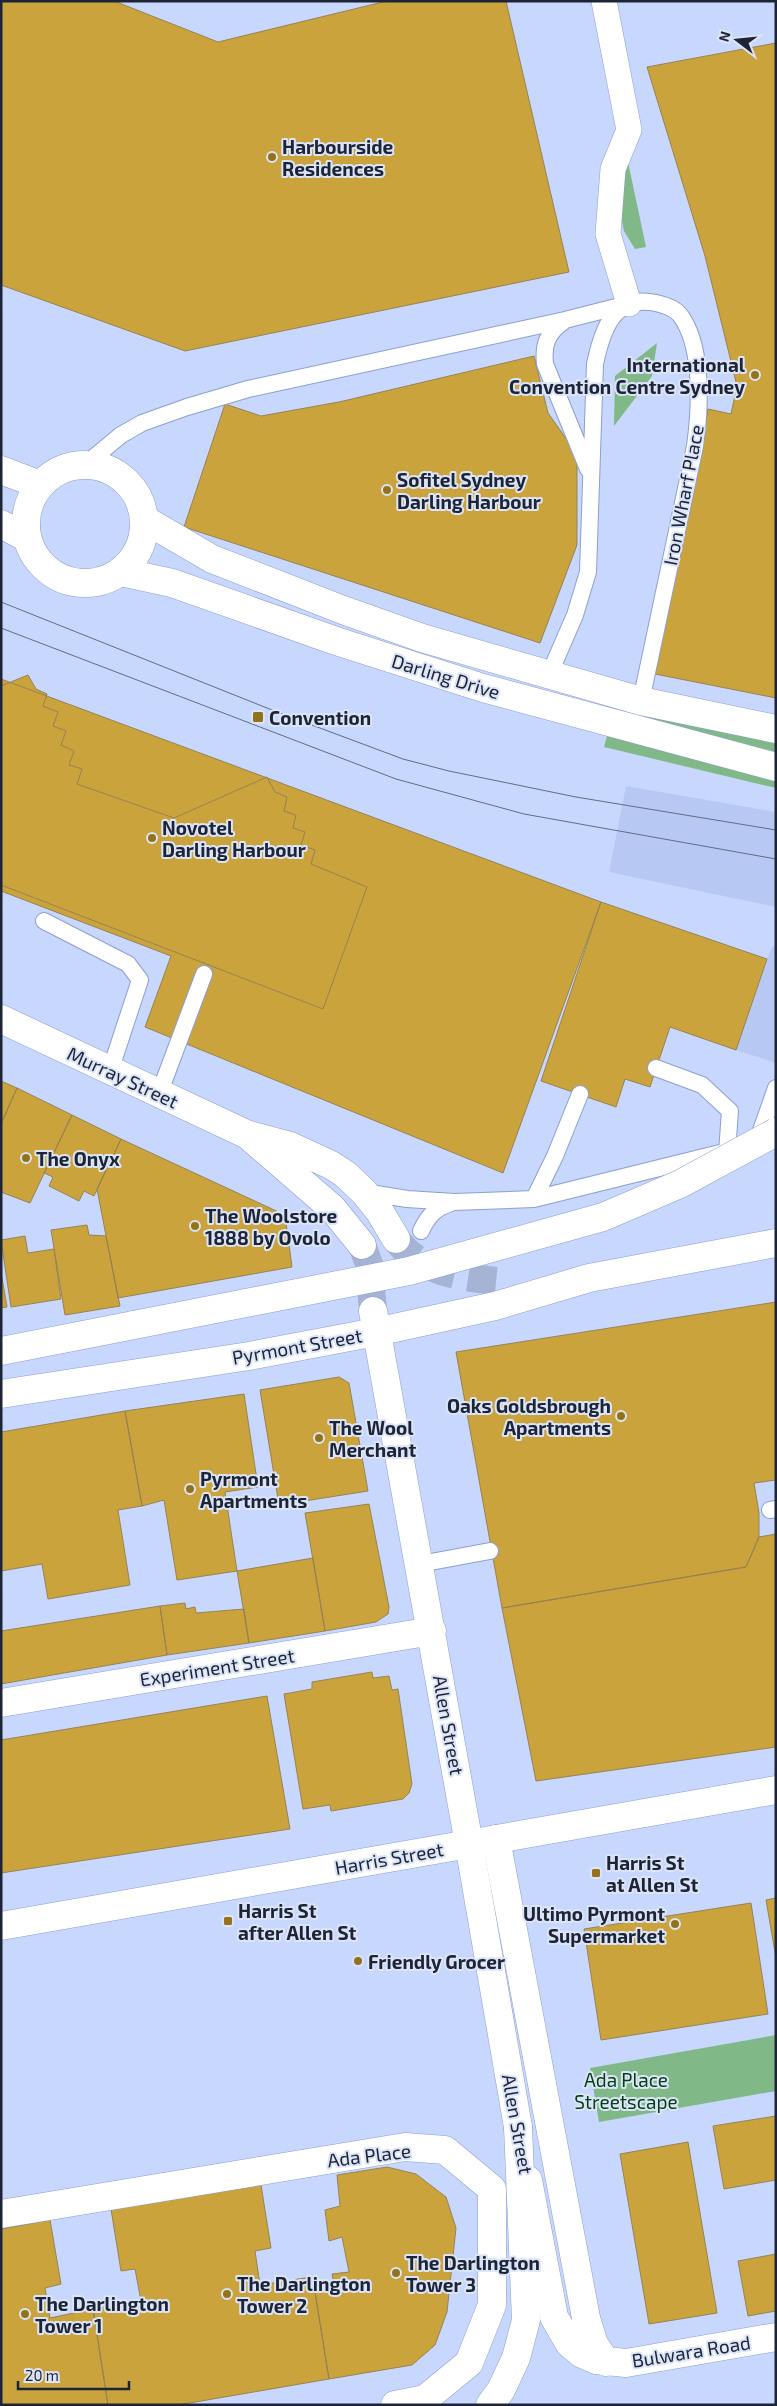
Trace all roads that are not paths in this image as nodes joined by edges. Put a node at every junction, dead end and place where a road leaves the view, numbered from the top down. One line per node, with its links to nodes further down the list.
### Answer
1 (604, 1): 2 (street)
2 (629, 304): 3 (lane); 6 (lane); 13 (lane, Iron Wharf Place)
3 (565, 320): 4 (lane); 6 (lane)
4 (86, 464): 7 (main road); 8 (main road)
5 (1, 470): 7 (main road)
6 (590, 474): 12 (lane)
7 (40, 485): 10 (main road)
8 (145, 520): 11 (main road); 12 (main road, Darling Drive)
9 (1, 524): 10 (main road)
10 (27, 538): 11 (main road)
11 (121, 572): 15 (main road, Darling Drive)
12 (548, 675): 13 (main road, Darling Drive)
13 (641, 701): 14 (main road, Darling Drive)
14 (776, 729)
15 (776, 767)
16 (44, 921): 20 (lane)
17 (204, 974): 22 (lane)
18 (1, 1019): 20 (main road, Murray Street)
19 (656, 1068): 26 (lane)
20 (110, 1071): 22 (main road, Murray Street)
21 (776, 1088): 25 (lane)
22 (159, 1094): 24 (main road, Murray Street)
23 (580, 1094): 28 (lane)
24 (246, 1134): 27 (main road, Murray Street); 30 (main road, Murray Street)
25 (770, 1134): 26 (lane); 37 (main road, bridge)
26 (727, 1152): 28 (lane)
27 (364, 1192): 29 (lane); 30 (main road); 31 (main road, Murray Street)
28 (534, 1199): 29 (lane)
29 (461, 1202): 31 (lane)
30 (332, 1208): 33 (main road, Murray Street)
31 (409, 1235)
32 (776, 1243): 34 (main road, Pyrmont Street)
33 (362, 1245)
34 (588, 1278): 35 (main road, Pyrmont Street); 36 (main road, Pyrmont Street)
35 (507, 1282)
36 (374, 1321): 38 (main road, Pyrmont Street); 40 (main road, Allen Street)
37 (1, 1351)
38 (1, 1394)
39 (490, 1551): 40 (lane)
40 (420, 1564): 41 (main road, Allen Street)
41 (432, 1631): 42 (main road, Experiment Street); 44 (main road, Allen Street)
42 (1, 1703)
43 (776, 1790): 44 (main road, Harris Street)
44 (483, 1842): 45 (main road, Harris Street); 46 (main road, Allen Street); 49 (main road, Allen Street)
45 (1, 1926)
46 (518, 2127): 49 (main road, Allen Street); 51 (main road)
47 (1, 2214): 50 (main road, Ada Place)
48 (776, 2337): 49 (main road, Bulwara Road)
49 (606, 2362)
50 (395, 2405)
51 (490, 2405)

